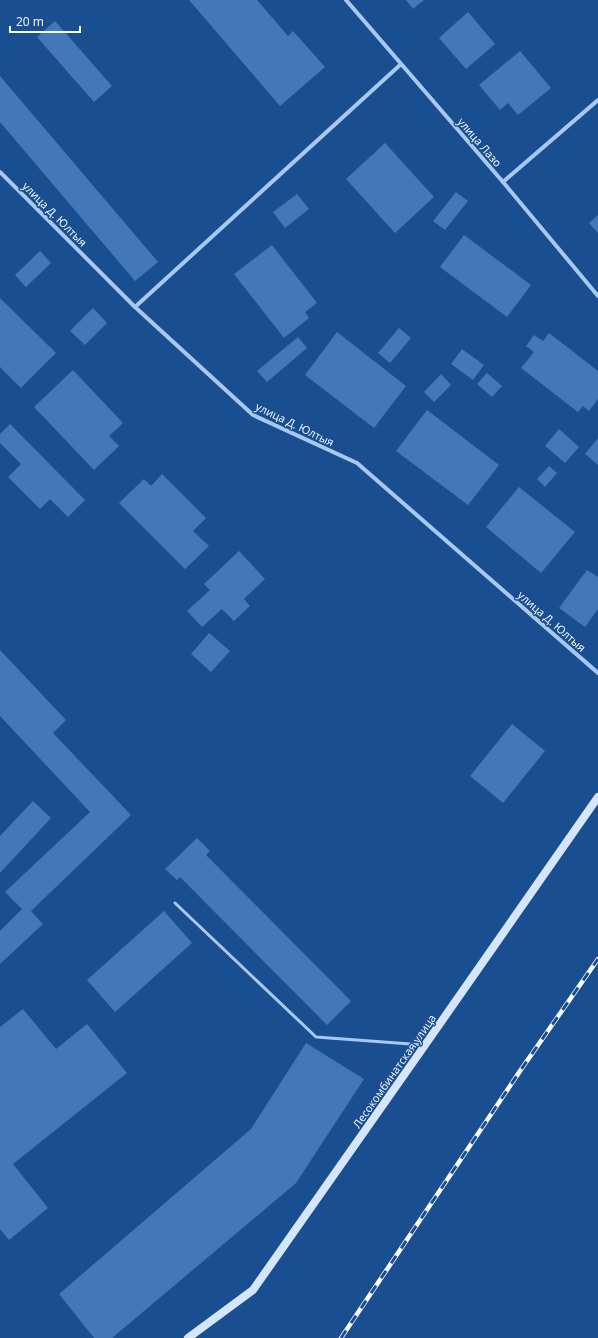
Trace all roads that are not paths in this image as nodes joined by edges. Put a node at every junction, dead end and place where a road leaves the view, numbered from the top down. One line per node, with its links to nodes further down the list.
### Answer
1 (346, 0): 2 (street, улица Лазо)
2 (400, 65): 5 (street, улица Лазо); 7 (street)
3 (598, 100): 5 (street)
4 (0, 172): 7 (street, улица Д. Юлтыя)
5 (503, 182): 6 (street, улица Лазо)
6 (598, 296)
7 (135, 307): 8 (street, улица Д. Юлтыя)
8 (598, 673)
9 (598, 797): 11 (main road, Лесокомбинатская улица)
10 (175, 903): 11 (lane)
11 (425, 1045): 12 (main road, Лесокомбинатская улица)
12 (188, 1338)

